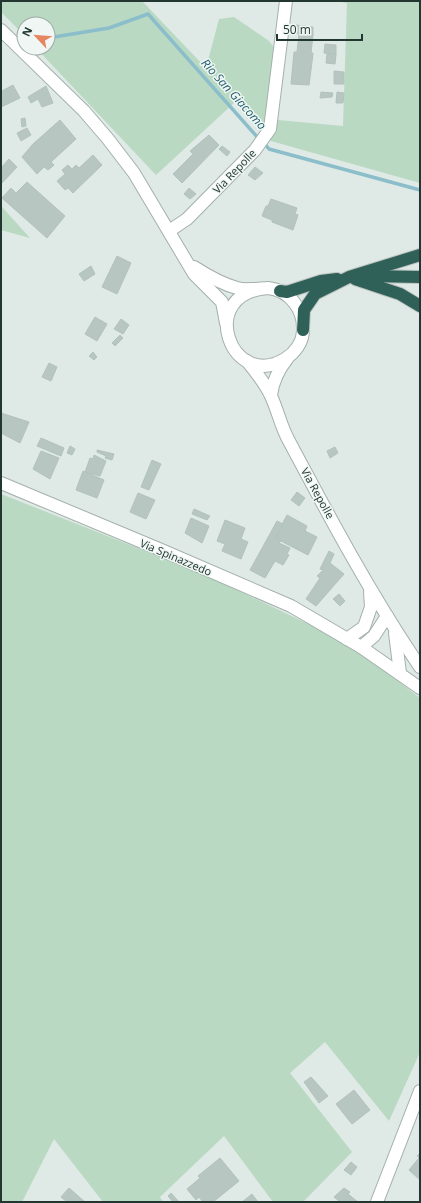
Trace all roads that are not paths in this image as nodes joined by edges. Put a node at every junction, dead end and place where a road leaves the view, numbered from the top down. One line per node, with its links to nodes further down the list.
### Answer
1 (286, 1): 3 (street, Via Repolle)
2 (1, 30): 3 (street, Via Repolle)
3 (169, 231): 5 (street, Via Repolle)
4 (420, 255): 6 (highway)
5 (186, 262): 8 (street, Via Repolle); 10 (street, Via Repolle)
6 (349, 277): 7 (highway); 8 (highway); 9 (highway); 11 (highway)
7 (420, 278)
8 (274, 290): 10 (street); 11 (street)
9 (420, 306)
10 (226, 324): 13 (street, Via Repolle)
11 (303, 330): 12 (street)
12 (290, 356): 13 (street); 14 (street)
13 (247, 361): 14 (street, Via Repolle)
14 (271, 396): 16 (street, Via Repolle)
15 (1, 483): 19 (street, Via Spinazzedo)
16 (370, 589): 17 (street, Via Repolle); 19 (street, Via Repolle)
17 (387, 616): 18 (street, Via Repolle); 20 (street)
18 (395, 630): 21 (street, Via Repolle); 22 (street, Via Repolle)
19 (347, 639): 20 (street, Via Spinazzedo)
20 (361, 647): 22 (street, Via Spinazzedo)
21 (420, 668)
22 (400, 673): 23 (street, Via Spinazzedo)
23 (420, 688)
24 (420, 1091): 25 (street)
25 (377, 1202)

